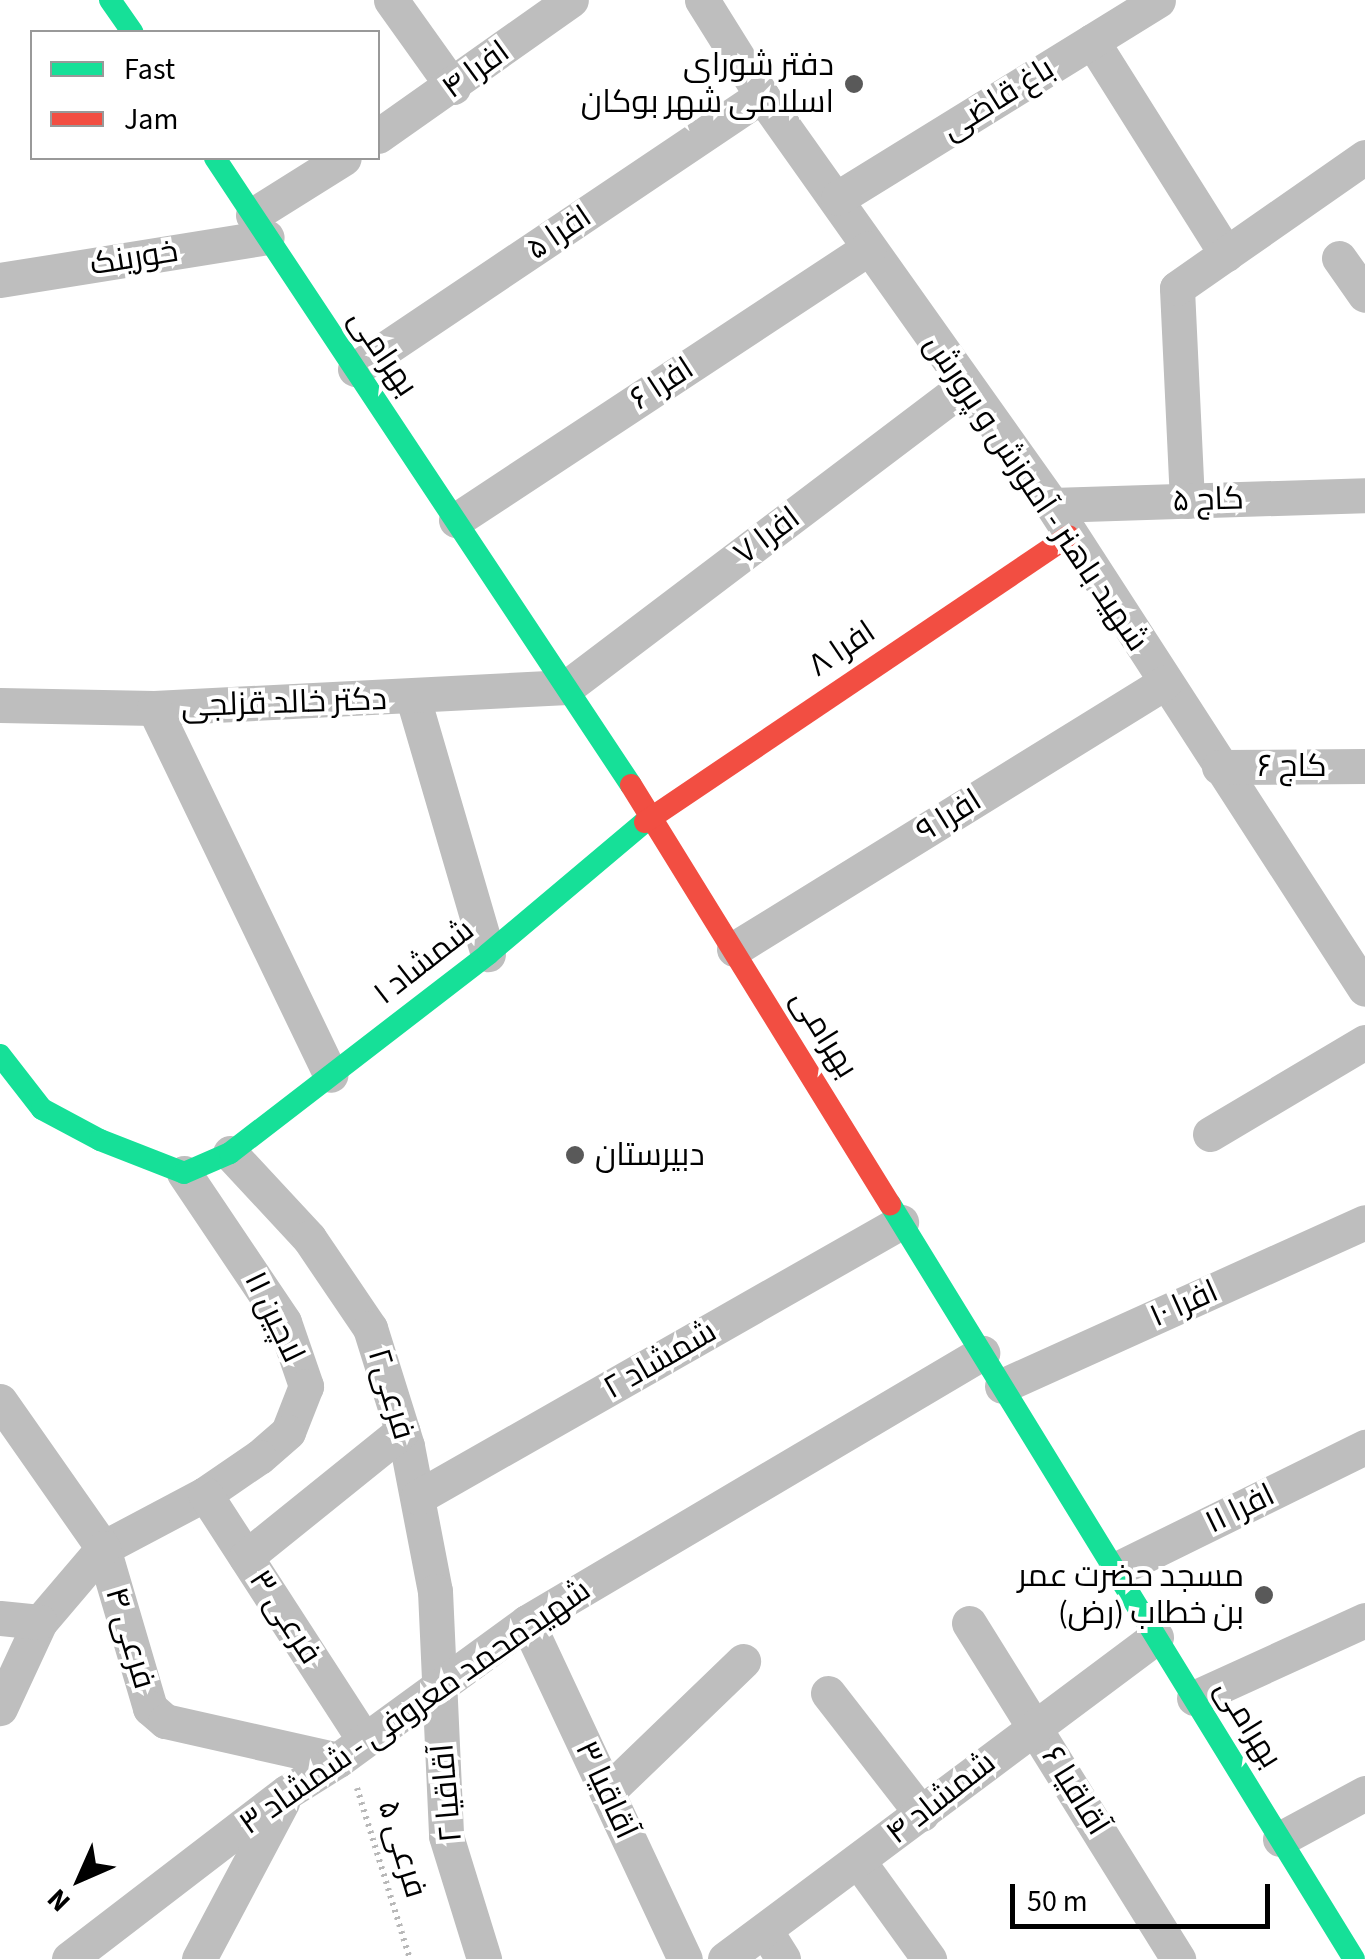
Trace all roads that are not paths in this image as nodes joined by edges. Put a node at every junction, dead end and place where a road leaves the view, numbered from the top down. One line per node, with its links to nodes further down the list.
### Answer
1 (110, 0): 6 (street)
2 (391, 0): 8 (street)
3 (572, 0): 8 (street, افرا ۴)
4 (702, 0): 9 (street, شهید باهنر - آموزش و پرورش)
5 (1151, 2): 7 (street, باغ قاضی)
6 (131, 30)
7 (1092, 41): 14 (street, باغ قاضی); 17 (street)
8 (452, 88): 10 (street, افرا ۴)
9 (762, 96): 14 (street, شهید باهنر - آموزش و پرورش); 21 (street, افرا ۵)
10 (380, 135)
11 (1365, 157): 17 (street)
12 (216, 160): 15 (street, بهرامی)
13 (342, 160): 15 (street)
14 (838, 198): 16 (street, شهید باهنر - آموزش و پرورش)
15 (260, 226): 19 (street, خورینک); 21 (street, بهرامی)
16 (868, 248): 22 (street, شهید باهنر - آموزش و پرورش); 25 (street, افرا ۶)
17 (1226, 254): 24 (street)
18 (1338, 258): 20 (street)
19 (0, 280)
20 (1365, 294)
21 (356, 369): 25 (street, بهرامی)
22 (966, 385): 26 (street, شهید باهنر - آموزش و پرورش); 28 (street, افرا ۷)
23 (1365, 494): 24 (street, کاج ۵)
24 (1187, 501): 26 (street, کاج ۵)
25 (456, 520): 28 (street, بهرامی)
26 (1060, 520): 27 (street, شهید باهنر - آموزش و پرورش); 34 (street, افرا ۸)
27 (1164, 683): 32 (street, شهید باهنر - آموزش و پرورش); 35 (street, افرا ۹)
28 (567, 687): 29 (street, دکتر خالد قزلجی); 34 (street, بهرامی)
29 (413, 698): 31 (street, دکتر خالد قزلجی); 36 (street)
30 (0, 705): 31 (street, دکتر خالد قزلجی)
31 (154, 708): 40 (street)
32 (1219, 766): 33 (street, کاج ۶); 37 (street, شهید باهنر - آموزش و پرورش)
33 (1365, 766)
34 (652, 816): 35 (street, بهرامی); 36 (street, شمشاد ۱)
35 (734, 949): 44 (street, بهرامی)
36 (488, 954): 40 (street, شمشاد ۱)
37 (1365, 989)
38 (1365, 1042): 41 (street)
39 (0, 1055): 43 (street)
40 (331, 1075): 42 (street, شمشاد ۱)
41 (1210, 1134)
42 (230, 1153): 43 (street); 49 (street, فرعی۲)
43 (184, 1173): 51 (street, لاچین ۱۱)
44 (902, 1222): 46 (street, بهرامی); 52 (street, شمشاد ۲)
45 (1365, 1222): 47 (street, افرا ۱۰)
46 (982, 1353): 47 (street, بهرامی); 59 (street, شهیدمحمد معروفی - شمشاد ۳)
47 (1002, 1386): 55 (street, بهرامی)
48 (0, 1400): 53 (street)
49 (402, 1431): 52 (street, فرعی۲); 54 (street)
50 (1365, 1447): 55 (street, افرا ۱۱)
51 (205, 1494): 53 (street, فرعی ۴); 54 (street, فرعی ۳)
52 (418, 1498): 63 (street, فرعی۲)
53 (103, 1548): 58 (street); 68 (street, فرعی ۴)
54 (246, 1558): 68 (street, فرعی ۳)
55 (1116, 1570): 61 (street, بهرامی)
56 (0, 1618): 58 (street)
57 (1365, 1620): 65 (street)
58 (40, 1622): 66 (street)
59 (527, 1622): 63 (street, شهیدمحمد معروفی - شمشاد ۳); 70 (street, آقاقیا ۳)
60 (969, 1624): 67 (street, آقاقیا ۶)
61 (1156, 1637): 65 (street, بهرامی); 67 (street, شمشاد ۴)
62 (743, 1662): 70 (street)
63 (439, 1682): 68 (street, شهیدمحمد معروفی - شمشاد ۳); 78 (street, آقاقیا ۲)
64 (828, 1693): 72 (street)
65 (1194, 1698): 73 (street, بهرامی)
66 (0, 1708)
67 (1034, 1724): 72 (street, شمشاد ۴); 82 (street, آقاقیا ۶)
68 (350, 1751): 69 (street, شهیدمحمد معروفی - شمشاد ۳)
69 (287, 1792): 76 (street, شهیدمحمد معروفی - شمشاد ۳); 77 (street)
70 (608, 1792): 79 (street, آقاقیا ۳)
71 (1365, 1793): 73 (street)
72 (922, 1814): 74 (street, شمشاد ۴)
73 (1280, 1839): 83 (street, بهرامی)
74 (859, 1862): 75 (street, شمشاد ۴); 81 (street)
75 (774, 1944): 80 (street, شمشاد ۴)
76 (69, 1959)
77 (199, 1959)
78 (484, 1959)
79 (685, 1959)
80 (725, 1959)
81 (930, 1959)
82 (1178, 1959)
83 (1354, 1959)

